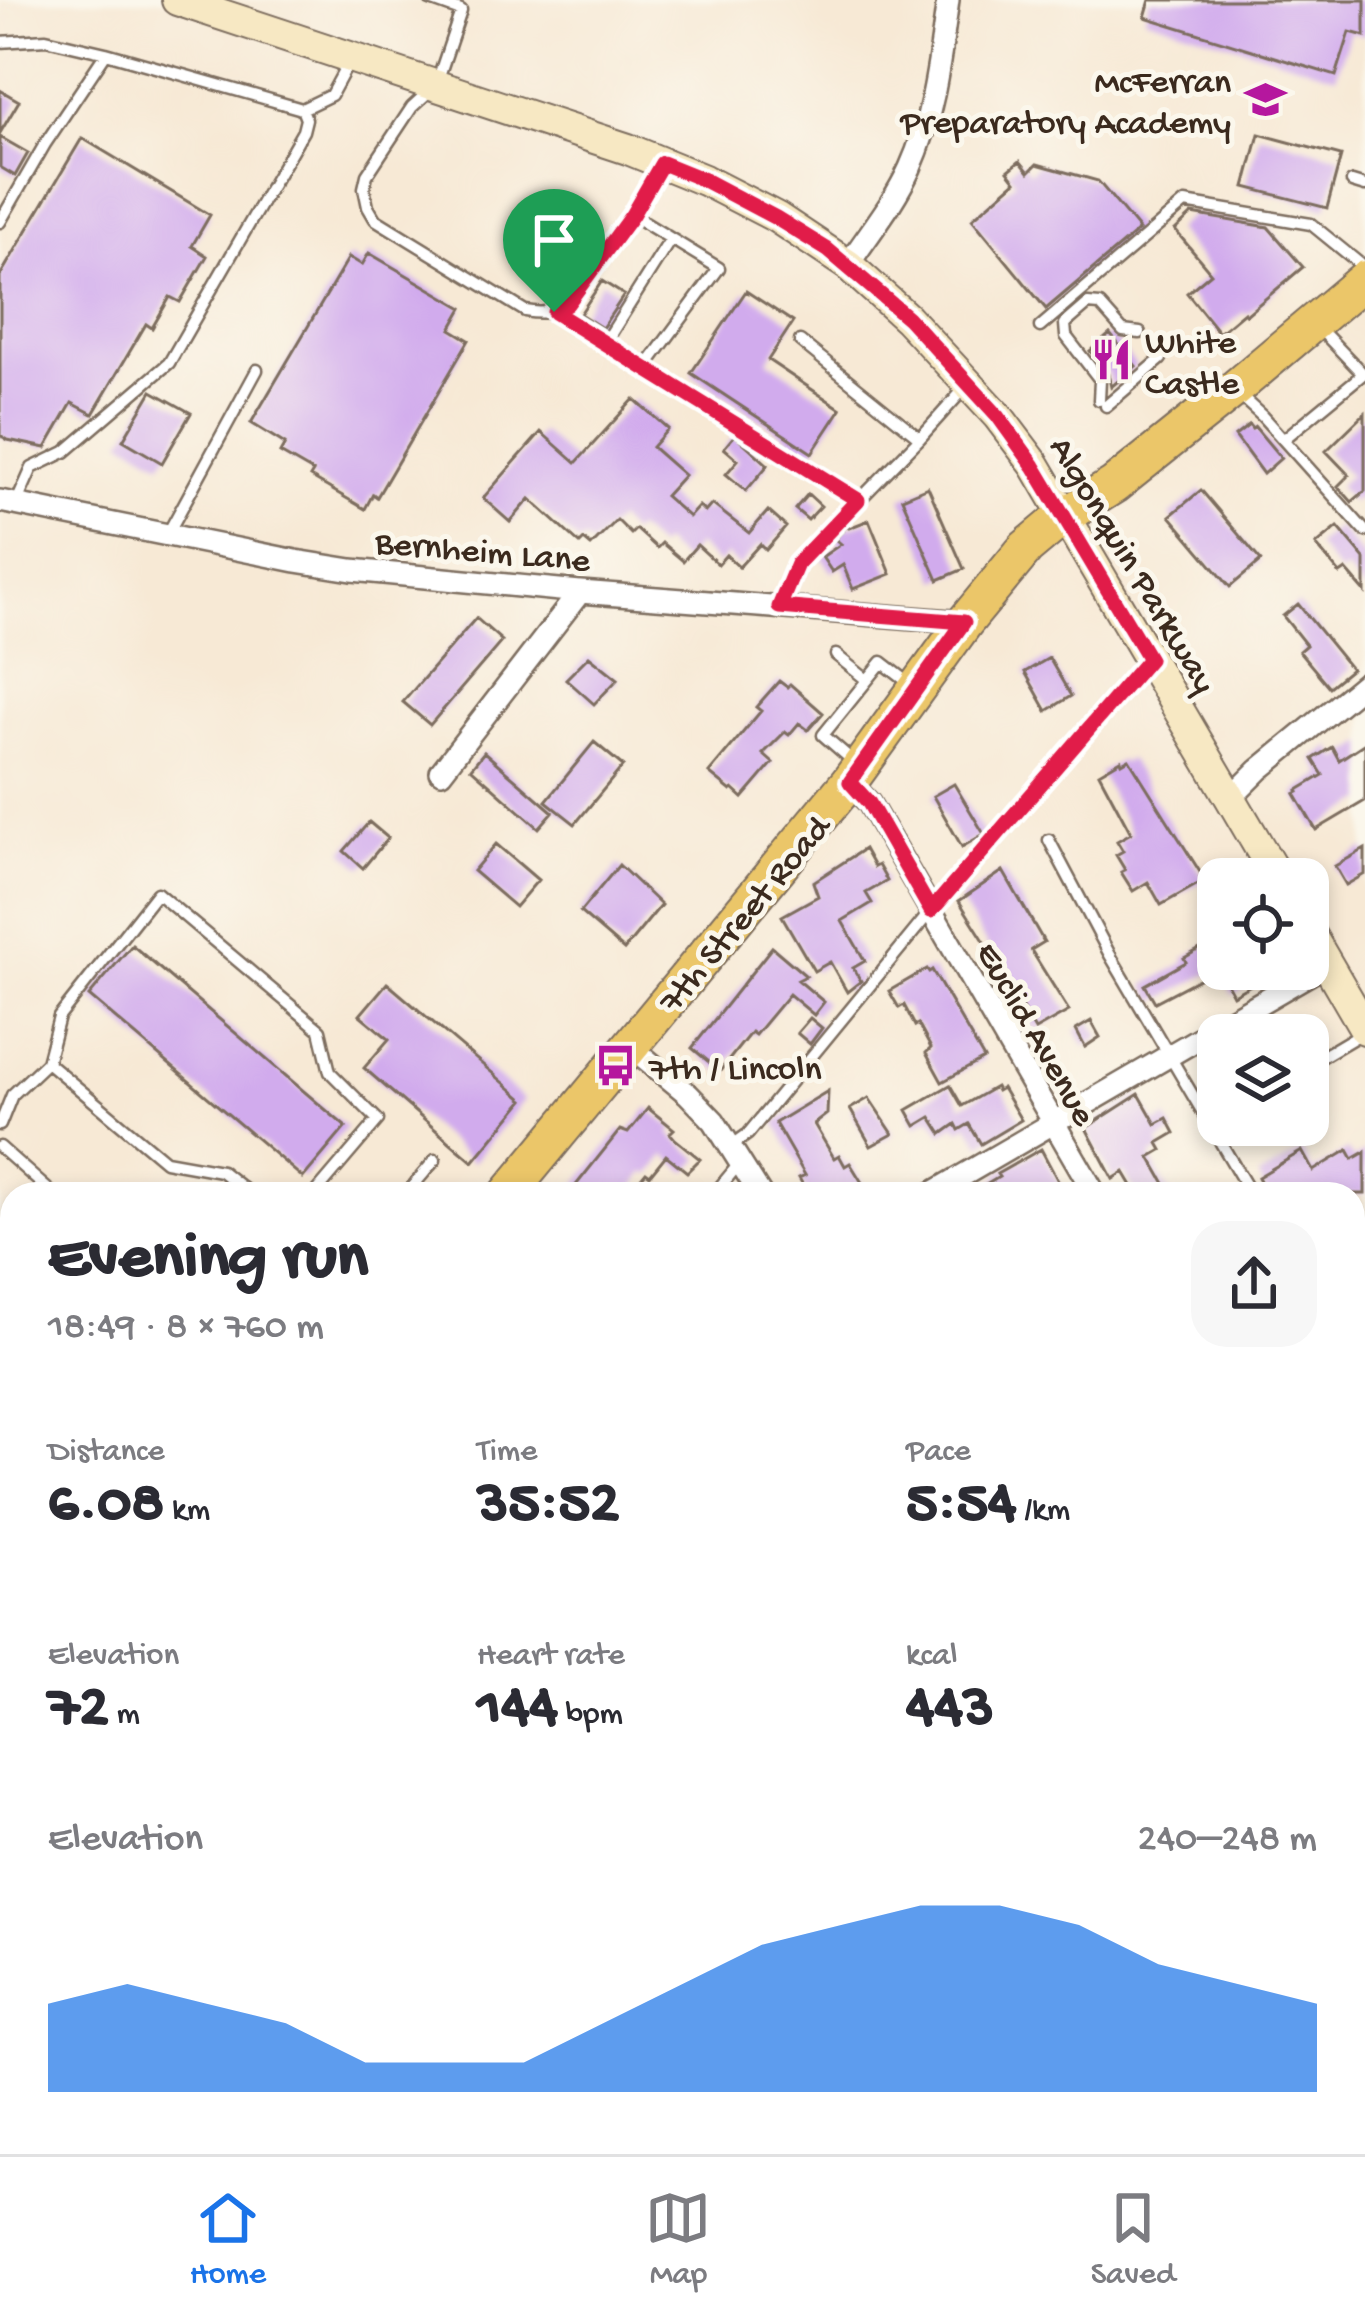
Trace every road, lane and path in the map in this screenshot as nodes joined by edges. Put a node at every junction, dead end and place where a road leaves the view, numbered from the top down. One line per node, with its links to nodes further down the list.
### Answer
1 (177, 0): 7 (main road, Algonquin Parkway)
2 (430, 0): 4 (lane)
3 (948, 0): 14 (street)
4 (463, 5): 8 (lane)
5 (0, 42): 6 (lane)
6 (106, 53): 9 (lane); 12 (lane)
7 (352, 57): 8 (main road, Algonquin Parkway); 9 (lane)
8 (436, 85): 10 (main road, Algonquin Parkway); 17 (lane)
9 (302, 109): 31 (lane)
10 (662, 163): 11 (lane); 14 (main road, Algonquin Parkway)
11 (632, 215): 13 (lane); 17 (lane)
12 (0, 222)
13 (670, 240): 22 (lane); 24 (lane)
14 (848, 265): 26 (main road, Algonquin Parkway)
15 (1365, 268): 19 (lane)
16 (1365, 279): 18 (main road, 7th Street Road)
17 (554, 312): 22 (lane)
18 (1313, 322): 27 (main road, 7th Street Road); 29 (lane)
19 (1040, 327)
20 (1140, 333): 23 (lane)
21 (800, 340): 28 (lane)
22 (604, 343): 24 (lane)
23 (1161, 359)
24 (645, 368): 30 (lane)
25 (257, 370): 34 (lane)
26 (968, 385): 28 (lane); 32 (main road, Algonquin Parkway)
27 (1233, 390): 29 (lane); 32 (main road, 7th Street Road)
28 (920, 439): 30 (lane)
29 (1284, 440): 33 (lane)
30 (858, 500): 36 (lane)
31 (8, 503): 34 (street, Bernheim Lane)
32 (1064, 517): 37 (main road, 7th Street Road); 39 (main road, Algonquin Parkway)
33 (1365, 531)
34 (167, 535): 35 (street, Bernheim Lane)
35 (580, 592): 36 (street, Bernheim Lane); 43 (street)
36 (779, 607): 37 (street, Bernheim Lane)
37 (964, 622): 42 (main road, 7th Street Road)
38 (836, 655): 40 (lane)
39 (1149, 659): 45 (main road, Algonquin Parkway); 48 (lane)
40 (867, 680): 42 (lane); 44 (lane)
41 (1365, 683): 45 (street)
42 (916, 689): 44 (main road, 7th Street Road)
43 (441, 772)
44 (855, 775): 48 (street, Euclid Avenue); 52 (main road, 7th Street Road)
45 (1231, 798): 47 (main road, Algonquin Parkway)
46 (1049, 840): 54 (lane)
47 (1266, 858)
48 (931, 911): 57 (street, Euclid Avenue); 61 (lane)
49 (1329, 967): 51 (main road)
50 (1282, 990): 54 (street)
51 (1365, 1030): 53 (lane)
52 (630, 1046): 61 (street); 67 (main road, 7th Street Road)
53 (1329, 1052)
54 (1170, 1055): 56 (lane); 57 (street)
55 (46, 1062): 58 (lane); 64 (lane); 65 (lane)
56 (1197, 1095)
57 (1054, 1123): 70 (street); 71 (street, Euclid Avenue)
58 (0, 1125)
59 (1227, 1146): 72 (lane)
60 (0, 1147): 63 (lane)
61 (736, 1154): 68 (lane); 69 (street)
62 (435, 1160): 66 (lane)
63 (39, 1182)
64 (235, 1182)
65 (326, 1182)
66 (416, 1182)
67 (518, 1182)
68 (721, 1182)
69 (753, 1182)
70 (952, 1182)
71 (1088, 1182)
72 (1245, 1182)

